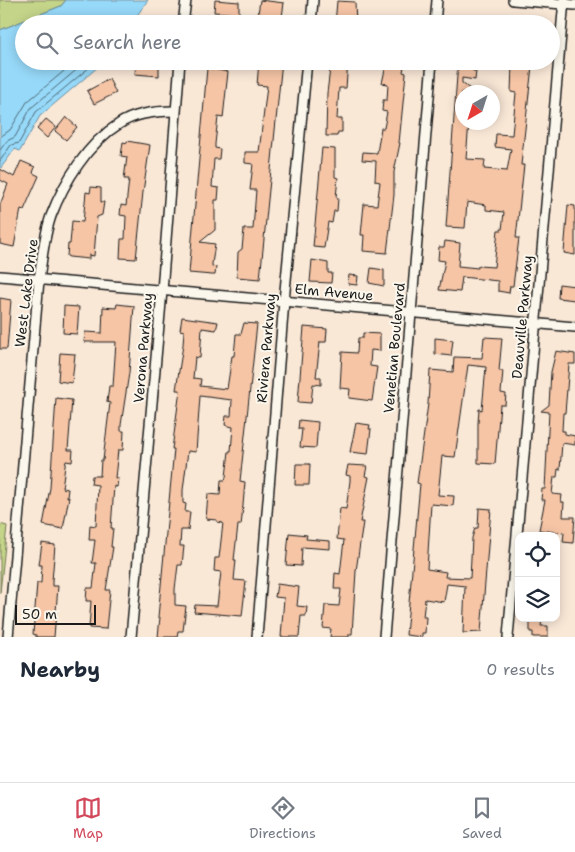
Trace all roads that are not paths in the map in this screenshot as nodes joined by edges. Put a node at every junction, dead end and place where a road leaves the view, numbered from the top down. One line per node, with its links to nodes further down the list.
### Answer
1 (186, 0): 7 (street)
2 (313, 0): 8 (street)
3 (437, 0): 9 (street)
4 (513, 0): 5 (street)
5 (563, 2): 6 (street); 10 (street, Deauville Parkway)
6 (575, 5)
7 (184, 15)
8 (312, 15)
9 (436, 15)
10 (560, 38)
11 (179, 70): 15 (street, Verona Parkway)
12 (306, 70): 19 (street, Riviera Parkway)
13 (431, 70): 20 (street, Venetian Boulevard)
14 (557, 70): 21 (street, Deauville Parkway)
15 (175, 111): 17 (street, West Lake Drive); 18 (street, Verona Parkway)
16 (0, 276): 17 (street, Elm Avenue)
17 (39, 280): 18 (street, Elm Avenue); 23 (street, West Lake Drive)
18 (162, 291): 19 (street, Elm Avenue); 24 (street, Verona Parkway)
19 (284, 301): 20 (street, Elm Avenue); 25 (street, Riviera Parkway)
20 (411, 312): 21 (street, Elm Avenue); 26 (street, Venetian Boulevard)
21 (536, 324): 22 (street, Elm Avenue); 27 (street, Deauville Parkway)
22 (575, 327)
23 (8, 637)
24 (131, 637)
25 (257, 637)
26 (384, 637)
27 (508, 637)

